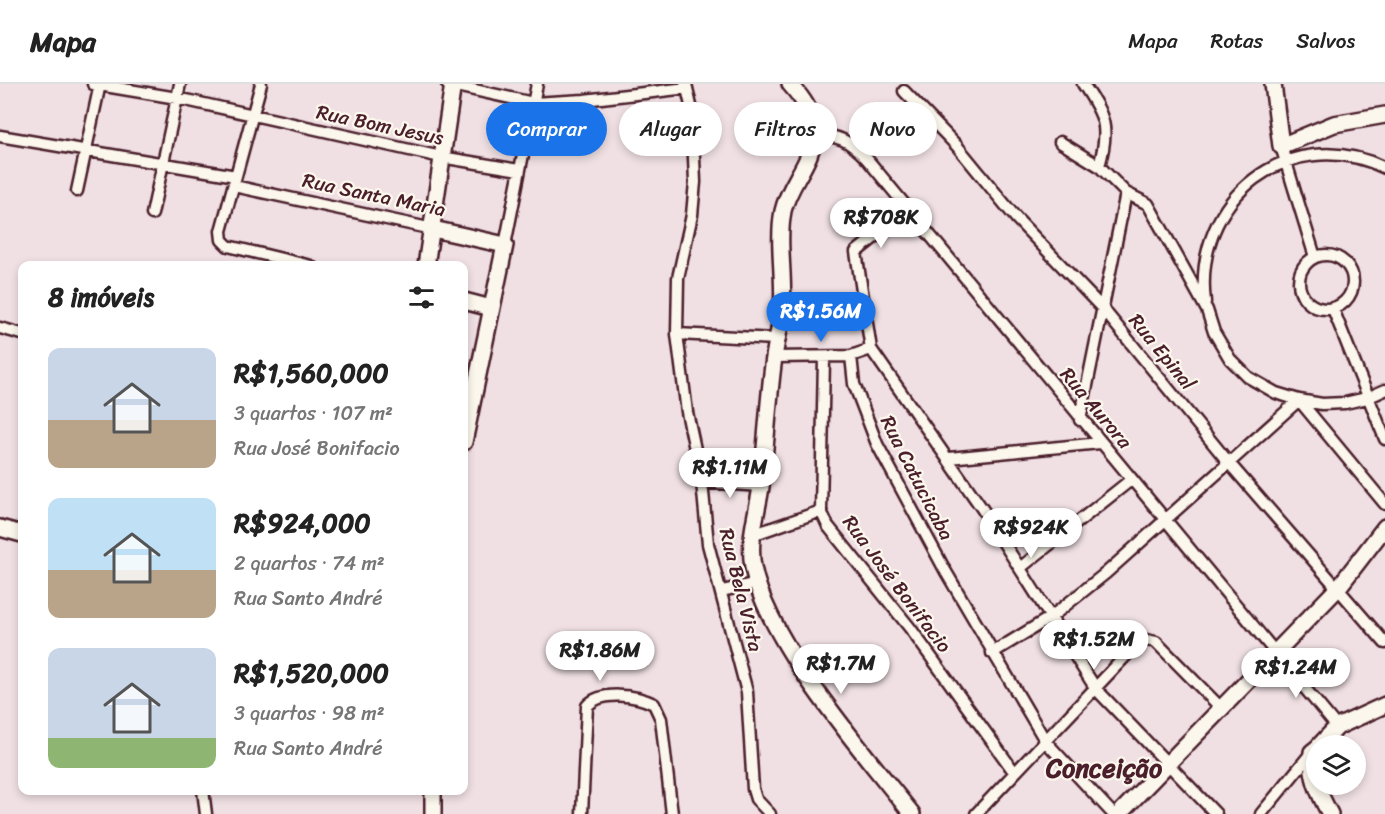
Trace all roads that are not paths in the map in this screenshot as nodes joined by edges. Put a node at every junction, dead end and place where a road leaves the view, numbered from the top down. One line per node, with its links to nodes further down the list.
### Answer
1 (180, 84): 11 (street)
2 (261, 84): 17 (street)
3 (451, 84): 12 (street); 25 (main road)
4 (537, 84): 13 (street)
5 (790, 84): 15 (main road)
6 (1083, 84): 27 (street)
7 (1273, 84): 22 (main road)
8 (98, 85): 11 (street, Rua Bom Jesus); 21 (street)
9 (686, 86): 14 (street); 47 (street, Rua Bela Vista)
10 (904, 91): 42 (street, Rua Epinal)
11 (177, 98): 17 (street, Rua Bom Jesus); 26 (street)
12 (529, 102)
13 (533, 102)
14 (550, 102)
15 (802, 102)
16 (1385, 115): 22 (main road)
17 (254, 116): 25 (street, Rua Bom Jesus); 30 (street)
18 (0, 136): 21 (street, Rua Santa Maria)
19 (837, 137): 33 (street, Rua Aurora)
20 (1060, 142): 27 (street)
21 (87, 151): 26 (street, Rua Santa Maria); 31 (street)
22 (1283, 154): 28 (street); 37 (street); 44 (street)
23 (522, 156): 29 (street)
24 (808, 156): 48 (main road)
25 (441, 157): 29 (street, Rua Bom Jesus); 35 (main road)
26 (162, 165): 30 (street, Rua Santa Maria); 34 (street)
27 (1099, 166): 32 (street)
28 (1385, 168)
29 (519, 170): 36 (street)
30 (235, 181): 35 (street, Rua Santa Maria); 38 (street)
31 (77, 191)
32 (1126, 193): 42 (street); 44 (street)
33 (909, 210): 49 (street); 57 (street, Rua Aurora)
34 (152, 214)
35 (433, 229): 36 (main road, Rua Santa Maria); 39 (main road)
36 (505, 245): 41 (main road)
37 (1315, 257): 43 (street); 43 (street)
38 (290, 261)
39 (427, 261)
40 (468, 302): 41 (main road)
41 (491, 308): 56 (main road)
42 (1103, 309): 57 (street); 61 (street, Rua Epinal)
43 (1333, 309): 54 (street)
44 (1207, 310): 55 (street)
45 (0, 328): 46 (street)
46 (18, 333)
47 (677, 334): 48 (street); 63 (street, Rua Bela Vista)
48 (777, 339): 51 (main road)
49 (872, 349): 50 (street); 60 (street)
50 (851, 356): 52 (street); 78 (street, Rua Catucicaba)
51 (774, 357): 52 (street); 64 (main road)
52 (824, 358): 66 (street, Rua José Bonifacio)
53 (1385, 390): 54 (street)
54 (1367, 398): 55 (street); 58 (street)
55 (1299, 400): 61 (street); 65 (street)
56 (468, 420)
57 (1080, 420): 59 (street, Rua Aurora)
58 (1385, 439)
59 (1100, 443): 60 (street); 62 (street, Rua Aurora)
60 (949, 458): 72 (street)
61 (1229, 463): 67 (street); 74 (street, Rua Epinal)
62 (1132, 479): 67 (street, Rua Aurora); 72 (street)
63 (702, 483): 64 (street); 75 (street, Rua Bela Vista)
64 (761, 486): 71 (main road)
65 (1385, 504)
66 (821, 511): 71 (street); 88 (street, Rua José Bonifacio)
67 (1167, 519): 76 (street); 79 (street, Rua Aurora)
68 (1385, 527): 74 (main road)
69 (0, 528): 70 (main road)
70 (18, 533)
71 (752, 535): 73 (main road)
72 (1020, 568): 76 (street)
73 (757, 583): 75 (street); 97 (main road)
74 (1338, 588): 77 (street, Rua Epinal); 79 (main road)
75 (722, 591): 96 (street, Rua Bela Vista)
76 (1051, 617): 78 (street); 80 (street)
77 (1385, 644)
78 (992, 653): 85 (street, Rua Catucicaba)
79 (1276, 654): 82 (main road); 83 (street, Rua Aurora)
80 (1096, 689): 82 (street); 85 (street); 87 (street)
81 (1385, 705): 83 (main road)
82 (1223, 710): 87 (main road)
83 (1337, 727): 84 (main road)
84 (1329, 735)
85 (1046, 741): 88 (street); 99 (street, Rua Catucicaba)
86 (1306, 760): 102 (street)
87 (1170, 764): 100 (main road); 101 (street)
88 (1015, 773): 98 (street)
89 (204, 795): 92 (street)
90 (433, 795): 93 (main road)
91 (1320, 795): 103 (main road)
92 (206, 814)
93 (433, 814)
94 (582, 814): 95 (street)
95 (672, 814)
96 (770, 814)
97 (912, 814)
98 (976, 814)
99 (1113, 814)
100 (1119, 814)
101 (1215, 814)
102 (1261, 814)
103 (1330, 814)

